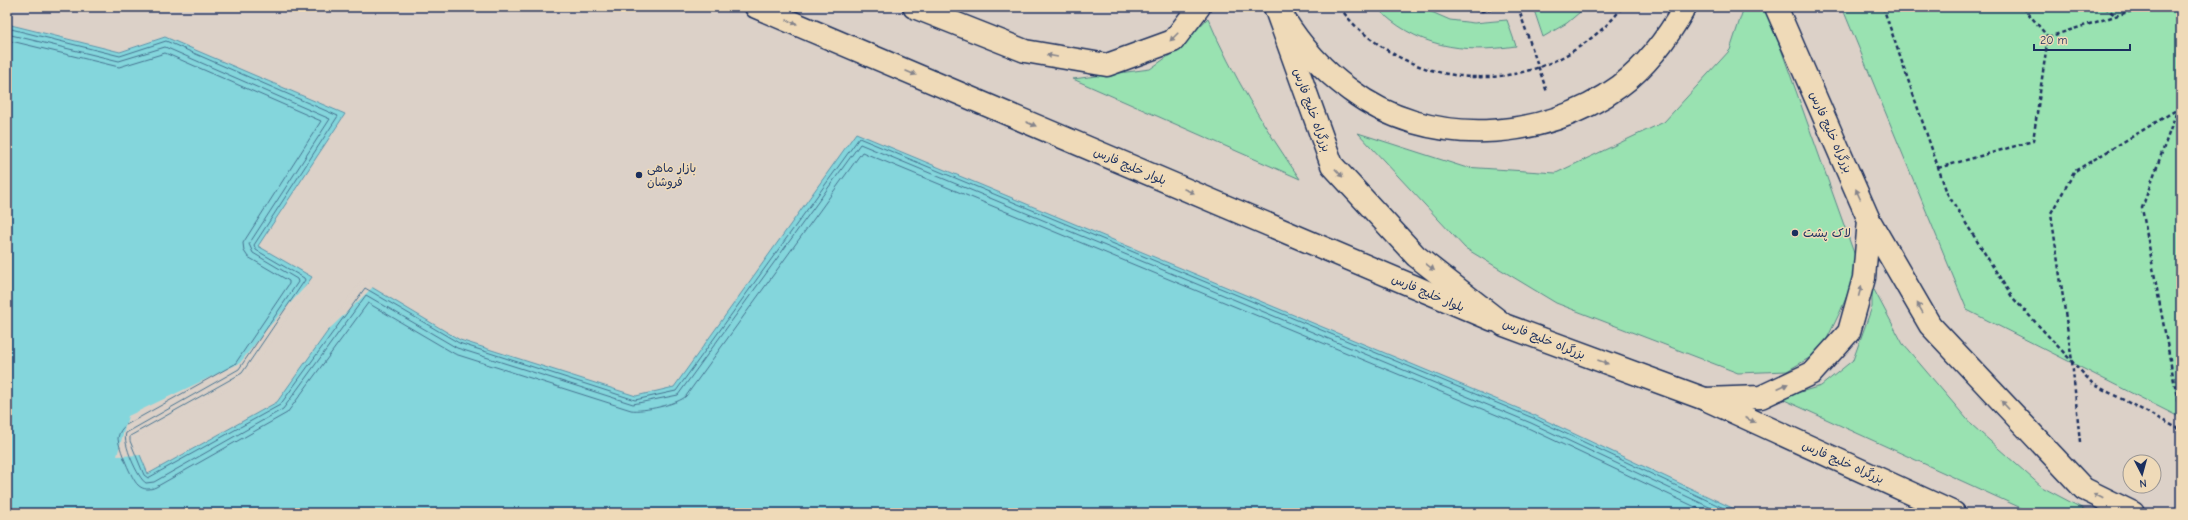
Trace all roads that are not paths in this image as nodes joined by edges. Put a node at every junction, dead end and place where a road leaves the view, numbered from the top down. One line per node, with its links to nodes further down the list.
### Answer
1 (756, 7): 8 (main road, بلوار خلیج فارس, one-way to 8)
2 (914, 7): 3 (main road, one-way to 2)
3 (1199, 7)
4 (1276, 7): 5 (main road); 8 (main road, بزرگراه خلیج فارس, one-way to 8)
5 (1685, 7)
6 (1776, 7): 7 (main road, بزرگراه خلیج فارس, one-way to 6)
7 (1869, 220): 9 (main road, one-way to 7); 11 (main road, بزرگراه خلیج فارس, one-way to 7)
8 (1504, 325): 9 (main road, بزرگراه خلیج فارس, one-way to 9)
9 (1705, 400): 10 (main road, بزرگراه خلیج فارس, one-way to 10)
10 (1954, 513)
11 (2132, 513)

